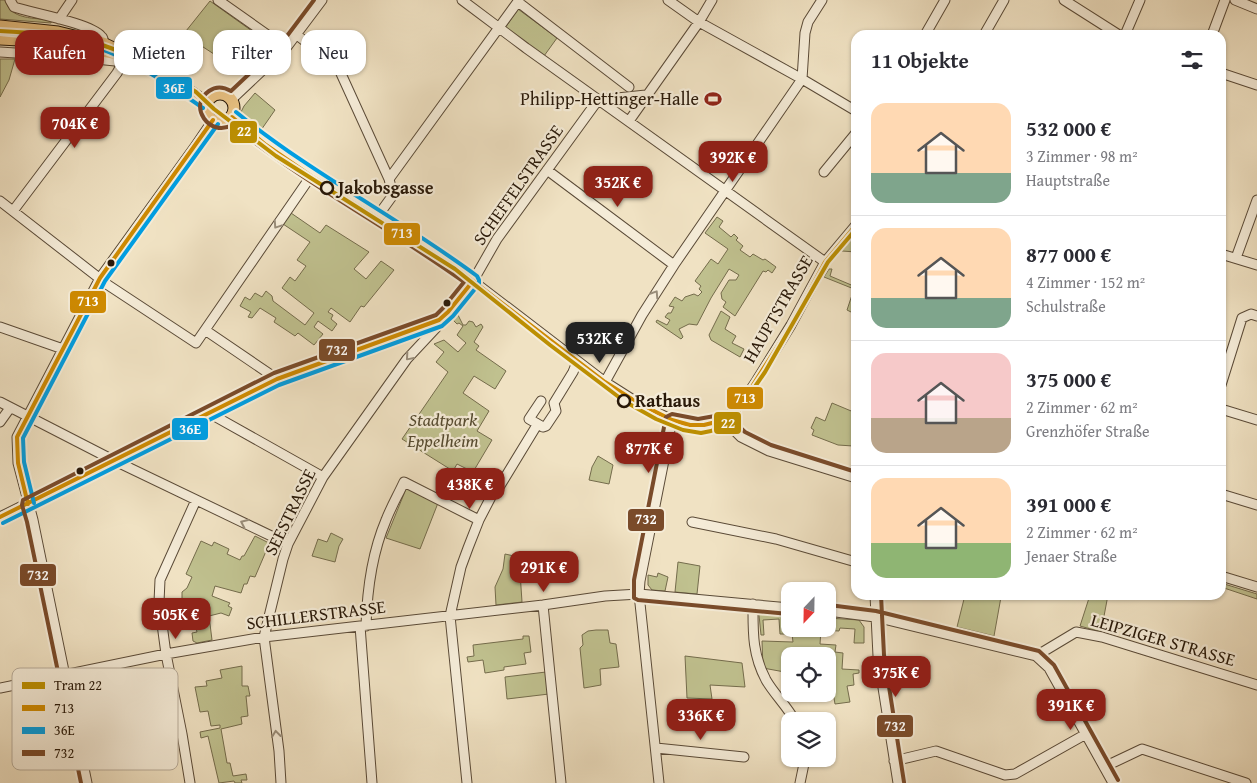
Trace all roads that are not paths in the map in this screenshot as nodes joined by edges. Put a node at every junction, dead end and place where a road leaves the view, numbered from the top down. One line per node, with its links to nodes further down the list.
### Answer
1 (10, 0): 17 (street)
2 (72, 0): 17 (street)
3 (218, 0): 23 (street)
4 (322, 0): 29 (street)
5 (462, 0): 20 (street)
6 (668, 0): 18 (street)
7 (712, 0): 18 (street)
8 (822, 0): 39 (street)
9 (945, 0): 24 (street)
10 (1004, 0): 25 (street)
11 (1064, 0): 26 (street)
12 (1140, 0): 27 (street)
13 (1225, 0): 28 (street)
14 (1235, 0): 16 (street)
15 (519, 1): 20 (street); 41 (street)
16 (1257, 9)
17 (60, 19): 22 (street)
18 (699, 22): 39 (street); 42 (street)
19 (0, 26): 21 (main road)
20 (500, 28): 44 (street); 54 (street)
21 (46, 30)
22 (90, 30)
23 (260, 30)
24 (928, 30)
25 (987, 30)
26 (1111, 30)
27 (1126, 30)
28 (1214, 30)
29 (297, 34): 31 (street); 54 (street)
30 (0, 39): 33 (main road)
31 (291, 42)
32 (0, 52): 34 (street)
33 (114, 56)
34 (114, 61)
35 (115, 75): 58 (street)
36 (167, 75): 45 (main road)
37 (257, 75): 43 (street)
38 (1226, 75): 40 (street)
39 (802, 79): 46 (street); 55 (street)
40 (1257, 85)
41 (629, 87)
42 (646, 95): 44 (street); 49 (street)
43 (232, 99): 45 (main road); 47 (main road)
44 (598, 100): 49 (street); 51 (street, SCHEFFELSTRASSE)
45 (207, 102): 48 (main road)
46 (851, 108)
47 (232, 117): 48 (main road); 53 (street)
48 (212, 120): 66 (street)
49 (629, 121): 55 (street)
50 (851, 139): 52 (street)
51 (547, 170): 64 (street); 67 (street, SCHEFFELSTRASSE)
52 (824, 172)
53 (311, 176): 59 (street); 71 (street, one-way to 71)
54 (389, 179): 59 (street)
55 (726, 192): 63 (street); 64 (street)
56 (1257, 200): 62 (street)
57 (0, 201): 58 (street)
58 (13, 211): 66 (street)
59 (377, 217): 67 (street)
60 (851, 231): 63 (street, HAUPTSTRASSE)
61 (1226, 255): 62 (street)
62 (1236, 258): 65 (street)
63 (825, 262): 84 (street, HAUPTSTRASSE)
64 (674, 265): 76 (street, one-way to 64)
65 (1257, 265)
66 (100, 278): 71 (street); 72 (street)
67 (473, 281): 69 (street, SCHEFFELSTRASSE); 76 (street)
68 (1257, 316): 74 (street)
69 (438, 320): 75 (street); 90 (street, SEESTRASSE, one-way to 90)
70 (0, 327): 72 (street)
71 (205, 330): 75 (street)
72 (63, 349): 82 (street)
73 (575, 367): 87 (street)
74 (1226, 369)
75 (278, 379): 81 (street)
76 (605, 382): 83 (street)
77 (541, 401): 87 (street)
78 (0, 402): 79 (street)
79 (10, 408): 82 (street); 86 (street)
80 (1226, 411): 85 (street)
81 (209, 413): 88 (street); 90 (street)
82 (28, 417): 88 (street); 93 (street)
83 (672, 420): 84 (street); 102 (street)
84 (724, 420): 89 (street)
85 (1257, 420)
86 (0, 422)
87 (537, 425): 96 (street)
88 (113, 460): 92 (street); 93 (street)
89 (851, 476)
90 (324, 477): 98 (street, SEESTRASSE)
91 (1226, 496): 94 (street)
92 (196, 500): 98 (street, one-way to 92); 112 (street)
93 (28, 504): 95 (street); 114 (street)
94 (1257, 505)
95 (0, 518)
96 (478, 520): 108 (street); 110 (street)
97 (692, 522): 99 (street)
98 (288, 544): 111 (street, SEESTRASSE)
99 (851, 561)
100 (1226, 577): 101 (street)
101 (1257, 586)
102 (639, 594): 104 (street, SCHILLERSTRASSE); 105 (street, SCHILLERSTRASSE); 121 (street)
103 (875, 600): 109 (street)
104 (753, 604): 106 (street, SCHILLERSTRASSE); 118 (street)
105 (543, 605): 108 (street, SCHILLERSTRASSE); 132 (street)
106 (781, 607)
107 (836, 613): 109 (street)
108 (450, 616): 110 (street, SCHILLERSTRASSE); 131 (street)
109 (875, 616): 113 (street); 123 (street)
110 (363, 626): 111 (street, SCHILLERSTRASSE); 130 (street)
111 (264, 637): 112 (street, SCHILLERSTRASSE); 129 (street, SEESTRASSE, one-way to 111)
112 (166, 654): 115 (street, SCHILLERSTRASSE); 116 (street)
113 (1036, 656): 117 (street, LEIPZIGER STRASSE); 120 (street)
114 (64, 668)
115 (95, 668)
116 (169, 668)
117 (1257, 685)
118 (790, 712)
119 (178, 714): 128 (street)
120 (1086, 734): 123 (street); 125 (street)
121 (656, 748): 122 (street); 133 (street)
122 (744, 757)
123 (894, 762): 135 (street)
124 (803, 767): 134 (street)
125 (1104, 767): 136 (street); 137 (street)
126 (84, 770): 127 (street)
127 (87, 783)
128 (190, 783)
129 (281, 783)
130 (372, 783)
131 (467, 783)
132 (561, 783)
133 (659, 783)
134 (800, 783)
135 (898, 783)
136 (1113, 783)
137 (1246, 783)

